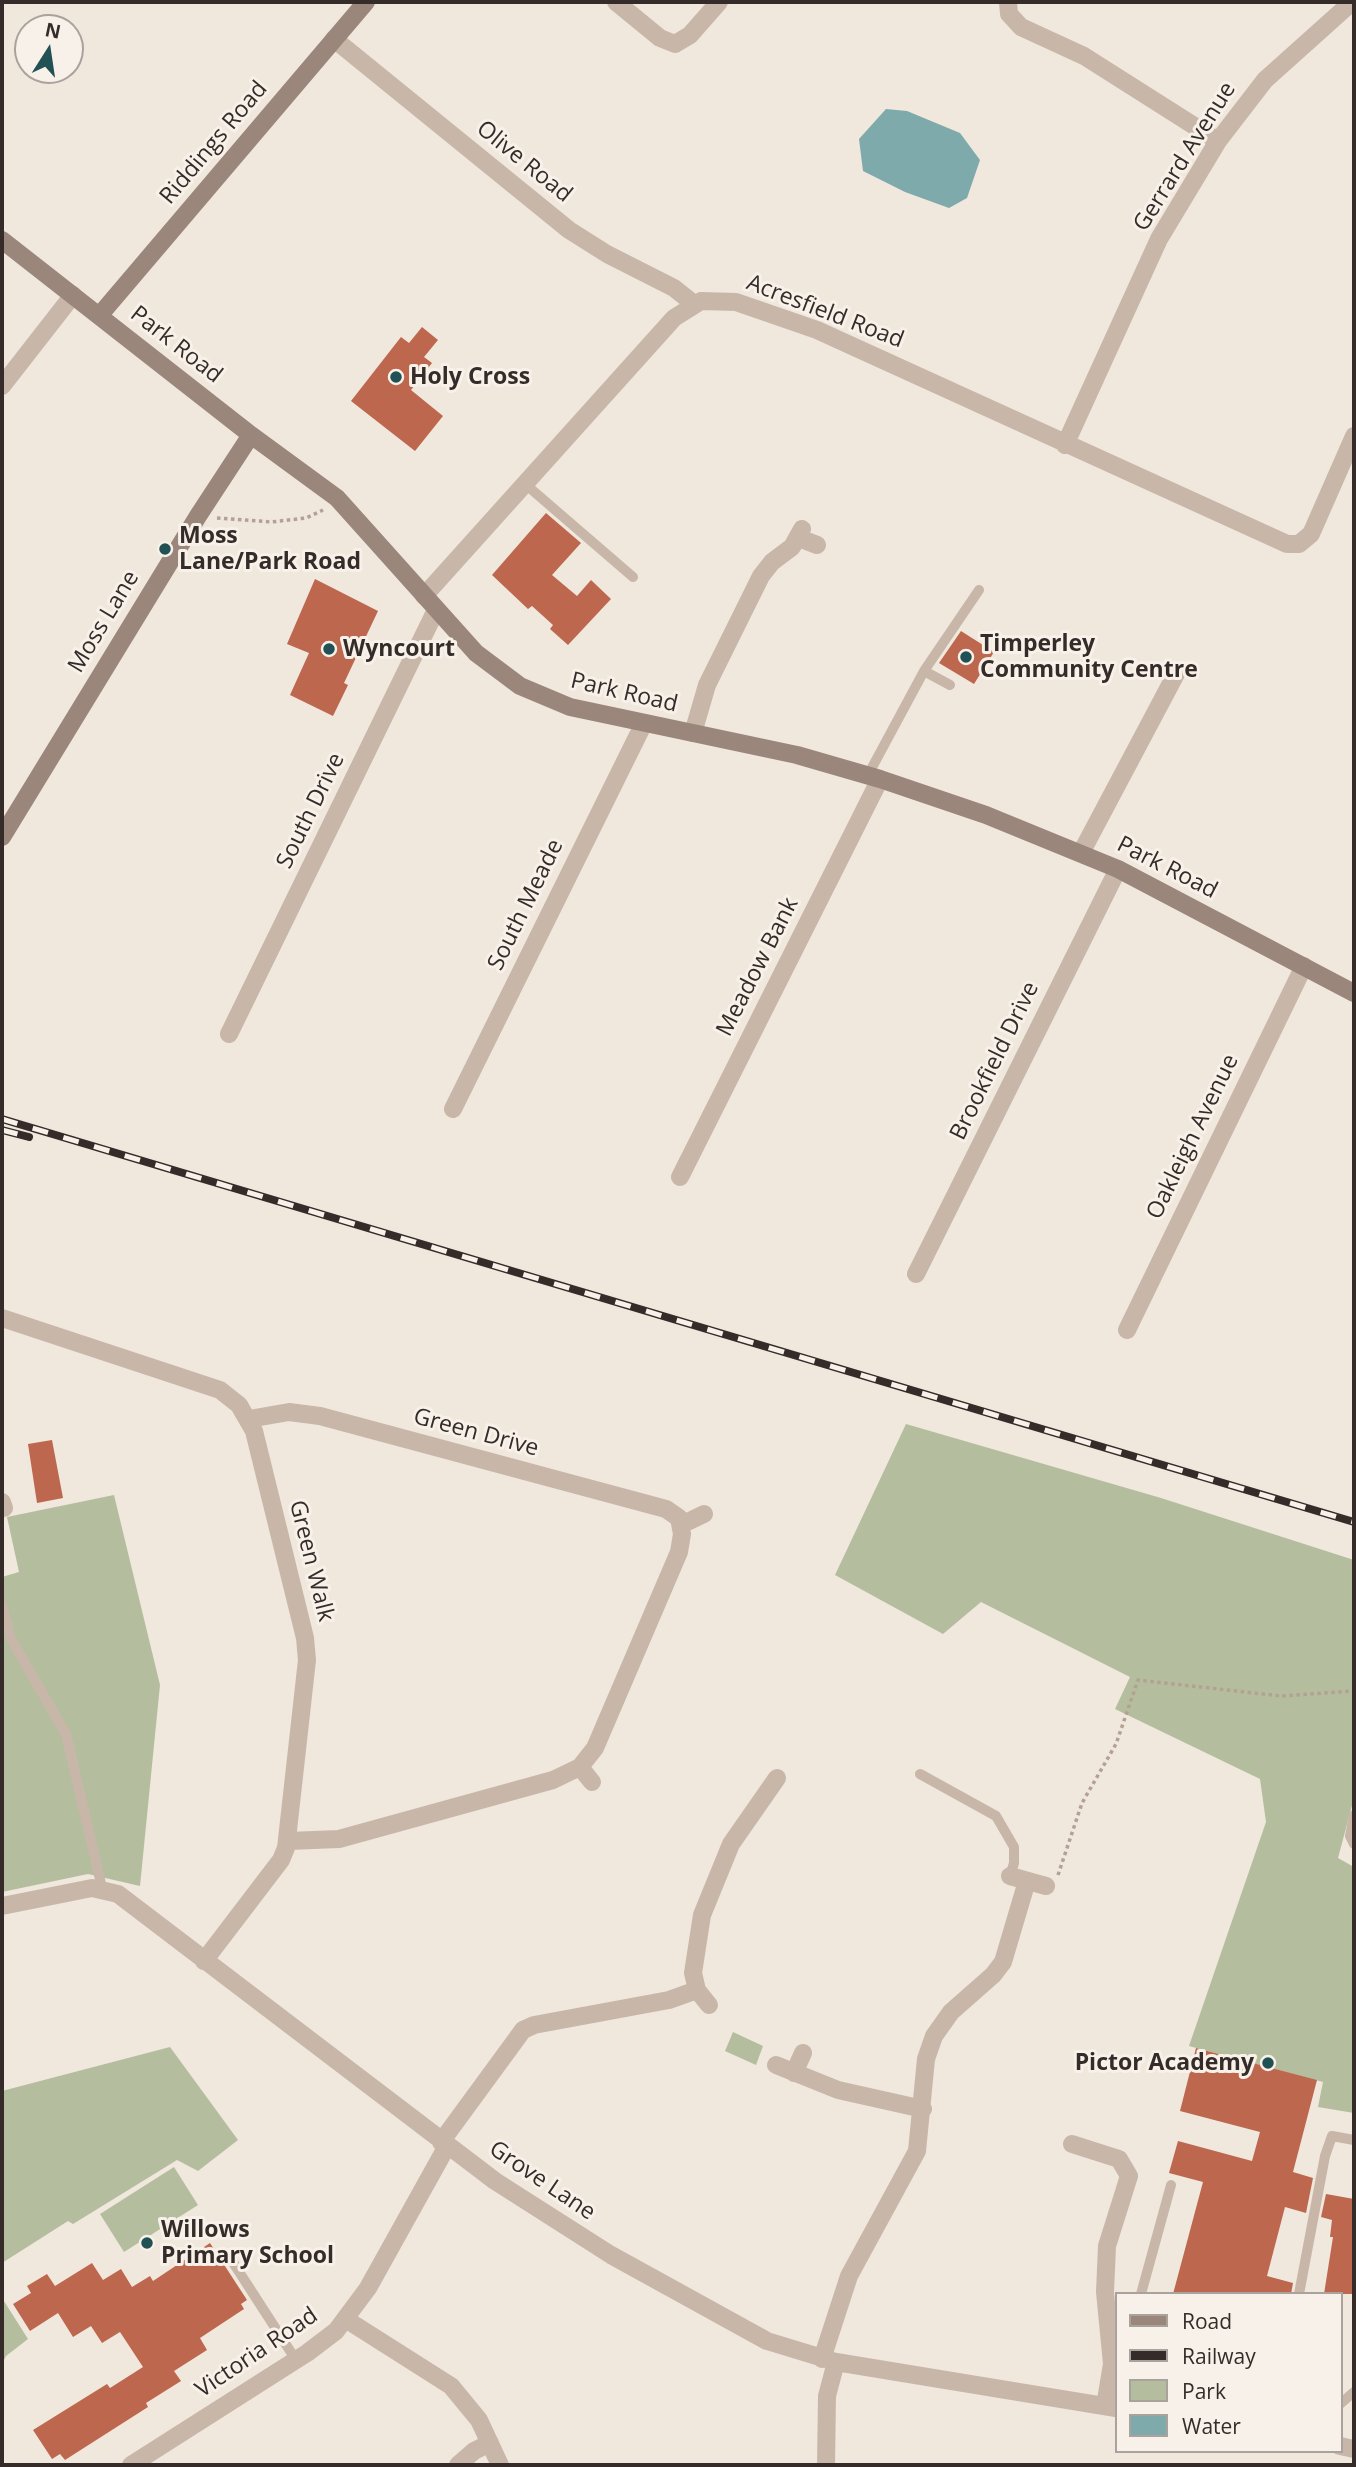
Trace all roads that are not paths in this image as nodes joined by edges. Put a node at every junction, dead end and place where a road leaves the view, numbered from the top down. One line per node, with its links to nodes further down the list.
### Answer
1 (366, 2): 6 (main road, Riddings Road)
2 (616, 2): 3 (street)
3 (719, 2)
4 (1008, 2): 7 (street)
5 (1352, 2): 7 (street, Gerrard Avenue)
6 (334, 39): 10 (street, Olive Road); 11 (main road, Riddings Road)
7 (1218, 141): 15 (street, Gerrard Avenue)
8 (2, 240): 9 (main road, Park Road)
9 (72, 295): 11 (main road, Park Road); 12 (street)
10 (694, 304): 15 (street, Acresfield Road); 16 (street)
11 (99, 316): 13 (main road, Park Road)
12 (2, 386)
13 (251, 435): 20 (main road, Park Road); 27 (main road, Moss Lane)
14 (1354, 436): 15 (street, Acresfield Road)
15 (1065, 445)
16 (524, 483): 18 (lane); 20 (street)
17 (817, 545): 25 (street)
18 (633, 577)
19 (979, 590): 21 (lane)
20 (430, 603): 24 (main road, Park Road); 32 (street, South Drive)
21 (924, 671): 23 (lane); 26 (lane)
22 (1177, 672): 28 (street)
23 (950, 684)
24 (643, 723): 25 (main road, Park Road); 33 (street, South Meade)
25 (693, 733): 26 (main road, Park Road)
26 (874, 777): 28 (main road, Park Road); 34 (street, Meadow Bank)
27 (2, 837)
28 (1081, 853): 29 (main road, Park Road)
29 (1118, 869): 30 (main road, Park Road); 35 (street, Brookfield Drive)
30 (1304, 967): 31 (main road, Park Road); 37 (street, Oakleigh Avenue)
31 (1354, 993)
32 (229, 1034)
33 (453, 1109)
34 (680, 1177)
35 (916, 1274)
36 (2, 1318): 38 (street, Green Walk)
37 (1127, 1330)
38 (249, 1419): 40 (street, Green Drive); 47 (street, Green Walk)
39 (704, 1514): 40 (street)
40 (681, 1525): 42 (street)
41 (2, 1605): 52 (lane)
42 (580, 1767): 45 (street); 47 (street)
43 (920, 1773): 49 (lane)
44 (777, 1778): 55 (street)
45 (592, 1782)
46 (1354, 1815): 48 (lane)
47 (288, 1842): 54 (street, Green Walk)
48 (1354, 1844)
49 (1010, 1876): 50 (street)
50 (1027, 1881): 51 (street); 60 (street)
51 (1046, 1886)
52 (102, 1888): 53 (street); 54 (street, Grove Lane)
53 (2, 1906)
54 (204, 1961): 62 (street, Grove Lane)
55 (697, 1990): 56 (street); 62 (street, Victoria Road)
56 (709, 2005)
57 (803, 2053): 59 (street)
58 (776, 2065): 59 (street)
59 (794, 2073): 60 (street)
60 (923, 2109): 70 (street)
61 (1354, 2140): 67 (lane)
62 (444, 2144): 68 (street, Victoria Road); 70 (street, Grove Lane)
63 (1072, 2144): 71 (street)
64 (1171, 2185): 66 (lane)
65 (234, 2264): 69 (lane)
66 (1143, 2292)
67 (1299, 2292)
68 (346, 2320): 69 (street, Victoria Road); 72 (street)
69 (296, 2360): 73 (street, Victoria Road)
70 (829, 2360): 71 (street, Grove Lane); 76 (street)
71 (1111, 2407)
72 (490, 2443): 74 (street); 75 (street)
73 (131, 2465)
74 (458, 2465)
75 (500, 2465)
76 (826, 2465)

